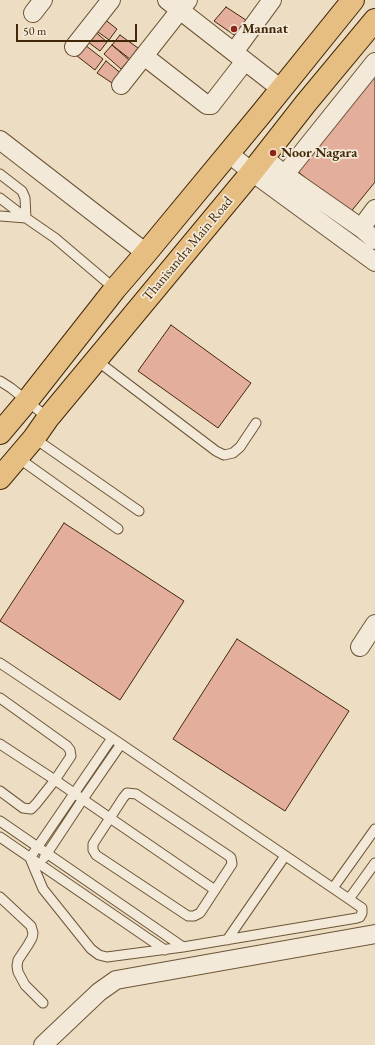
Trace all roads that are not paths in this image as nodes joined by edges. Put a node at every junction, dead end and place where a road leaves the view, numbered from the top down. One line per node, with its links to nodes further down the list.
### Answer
1 (111, 0): 6 (street)
2 (272, 0): 8 (street)
3 (352, 0): 11 (main road, Thanisandra Main Road)
4 (178, 3): 7 (street); 8 (street)
5 (375, 20): 14 (main road, Thanisandra Main Road)
6 (74, 47)
7 (144, 56): 8 (street); 10 (street)
8 (240, 57): 11 (street)
9 (375, 62): 16 (street)
10 (121, 85)
11 (281, 89): 13 (main road, Thanisandra Main Road)
12 (0, 140): 23 (street)
13 (228, 154): 14 (street); 23 (main road, Thanisandra Main Road)
14 (257, 164): 16 (street); 26 (main road, Thanisandra Main Road)
15 (0, 174): 20 (lane)
16 (280, 181): 21 (street); 24 (street)
17 (0, 198): 20 (lane)
18 (375, 209): 21 (street)
19 (0, 216): 20 (lane)
20 (26, 218): 25 (lane)
21 (361, 228): 22 (street)
22 (375, 240)
23 (146, 254): 25 (main road, Thanisandra Main Road)
24 (375, 262)
25 (115, 289): 28 (main road, Thanisandra Main Road)
26 (96, 360): 29 (main road, Thanisandra Main Road); 30 (lane)
27 (0, 381): 28 (lane)
28 (27, 401): 29 (lane); 31 (main road, Thanisandra Main Road)
29 (48, 418): 32 (main road, Thanisandra Main Road)
30 (256, 423)
31 (0, 433)
32 (34, 438): 33 (main road, Thanisandra Main Road); 35 (lane)
33 (18, 457): 34 (main road, Thanisandra Main Road); 36 (lane)
34 (0, 478)
35 (138, 511)
36 (118, 529)
37 (375, 624): 38 (street)
38 (360, 647)
39 (0, 663): 41 (lane)
40 (0, 698): 44 (lane)
41 (112, 738): 43 (lane); 46 (lane)
42 (0, 744): 44 (lane)
43 (121, 744): 47 (lane); 54 (lane)
44 (55, 780): 45 (lane); 46 (lane)
45 (0, 791)
46 (74, 793): 47 (lane); 52 (lane)
47 (82, 799): 48 (lane); 53 (lane)
48 (110, 818): 59 (lane); 59 (lane); 59 (lane)
49 (0, 821): 52 (lane)
50 (375, 829): 58 (lane)
51 (0, 837): 55 (lane)
52 (37, 847): 53 (lane); 55 (lane)
53 (47, 853): 56 (lane); 64 (lane)
54 (285, 856): 58 (lane); 63 (lane)
55 (30, 858): 56 (lane); 65 (lane)
56 (40, 864): 65 (lane)
57 (375, 864): 61 (lane)
58 (333, 888): 61 (lane)
59 (215, 890)
60 (0, 897): 66 (lane)
61 (349, 899): 63 (lane)
62 (375, 934): 67 (street)
63 (227, 940): 64 (lane)
64 (183, 948): 65 (lane)
65 (165, 950)
66 (43, 1004)
67 (43, 1045)

